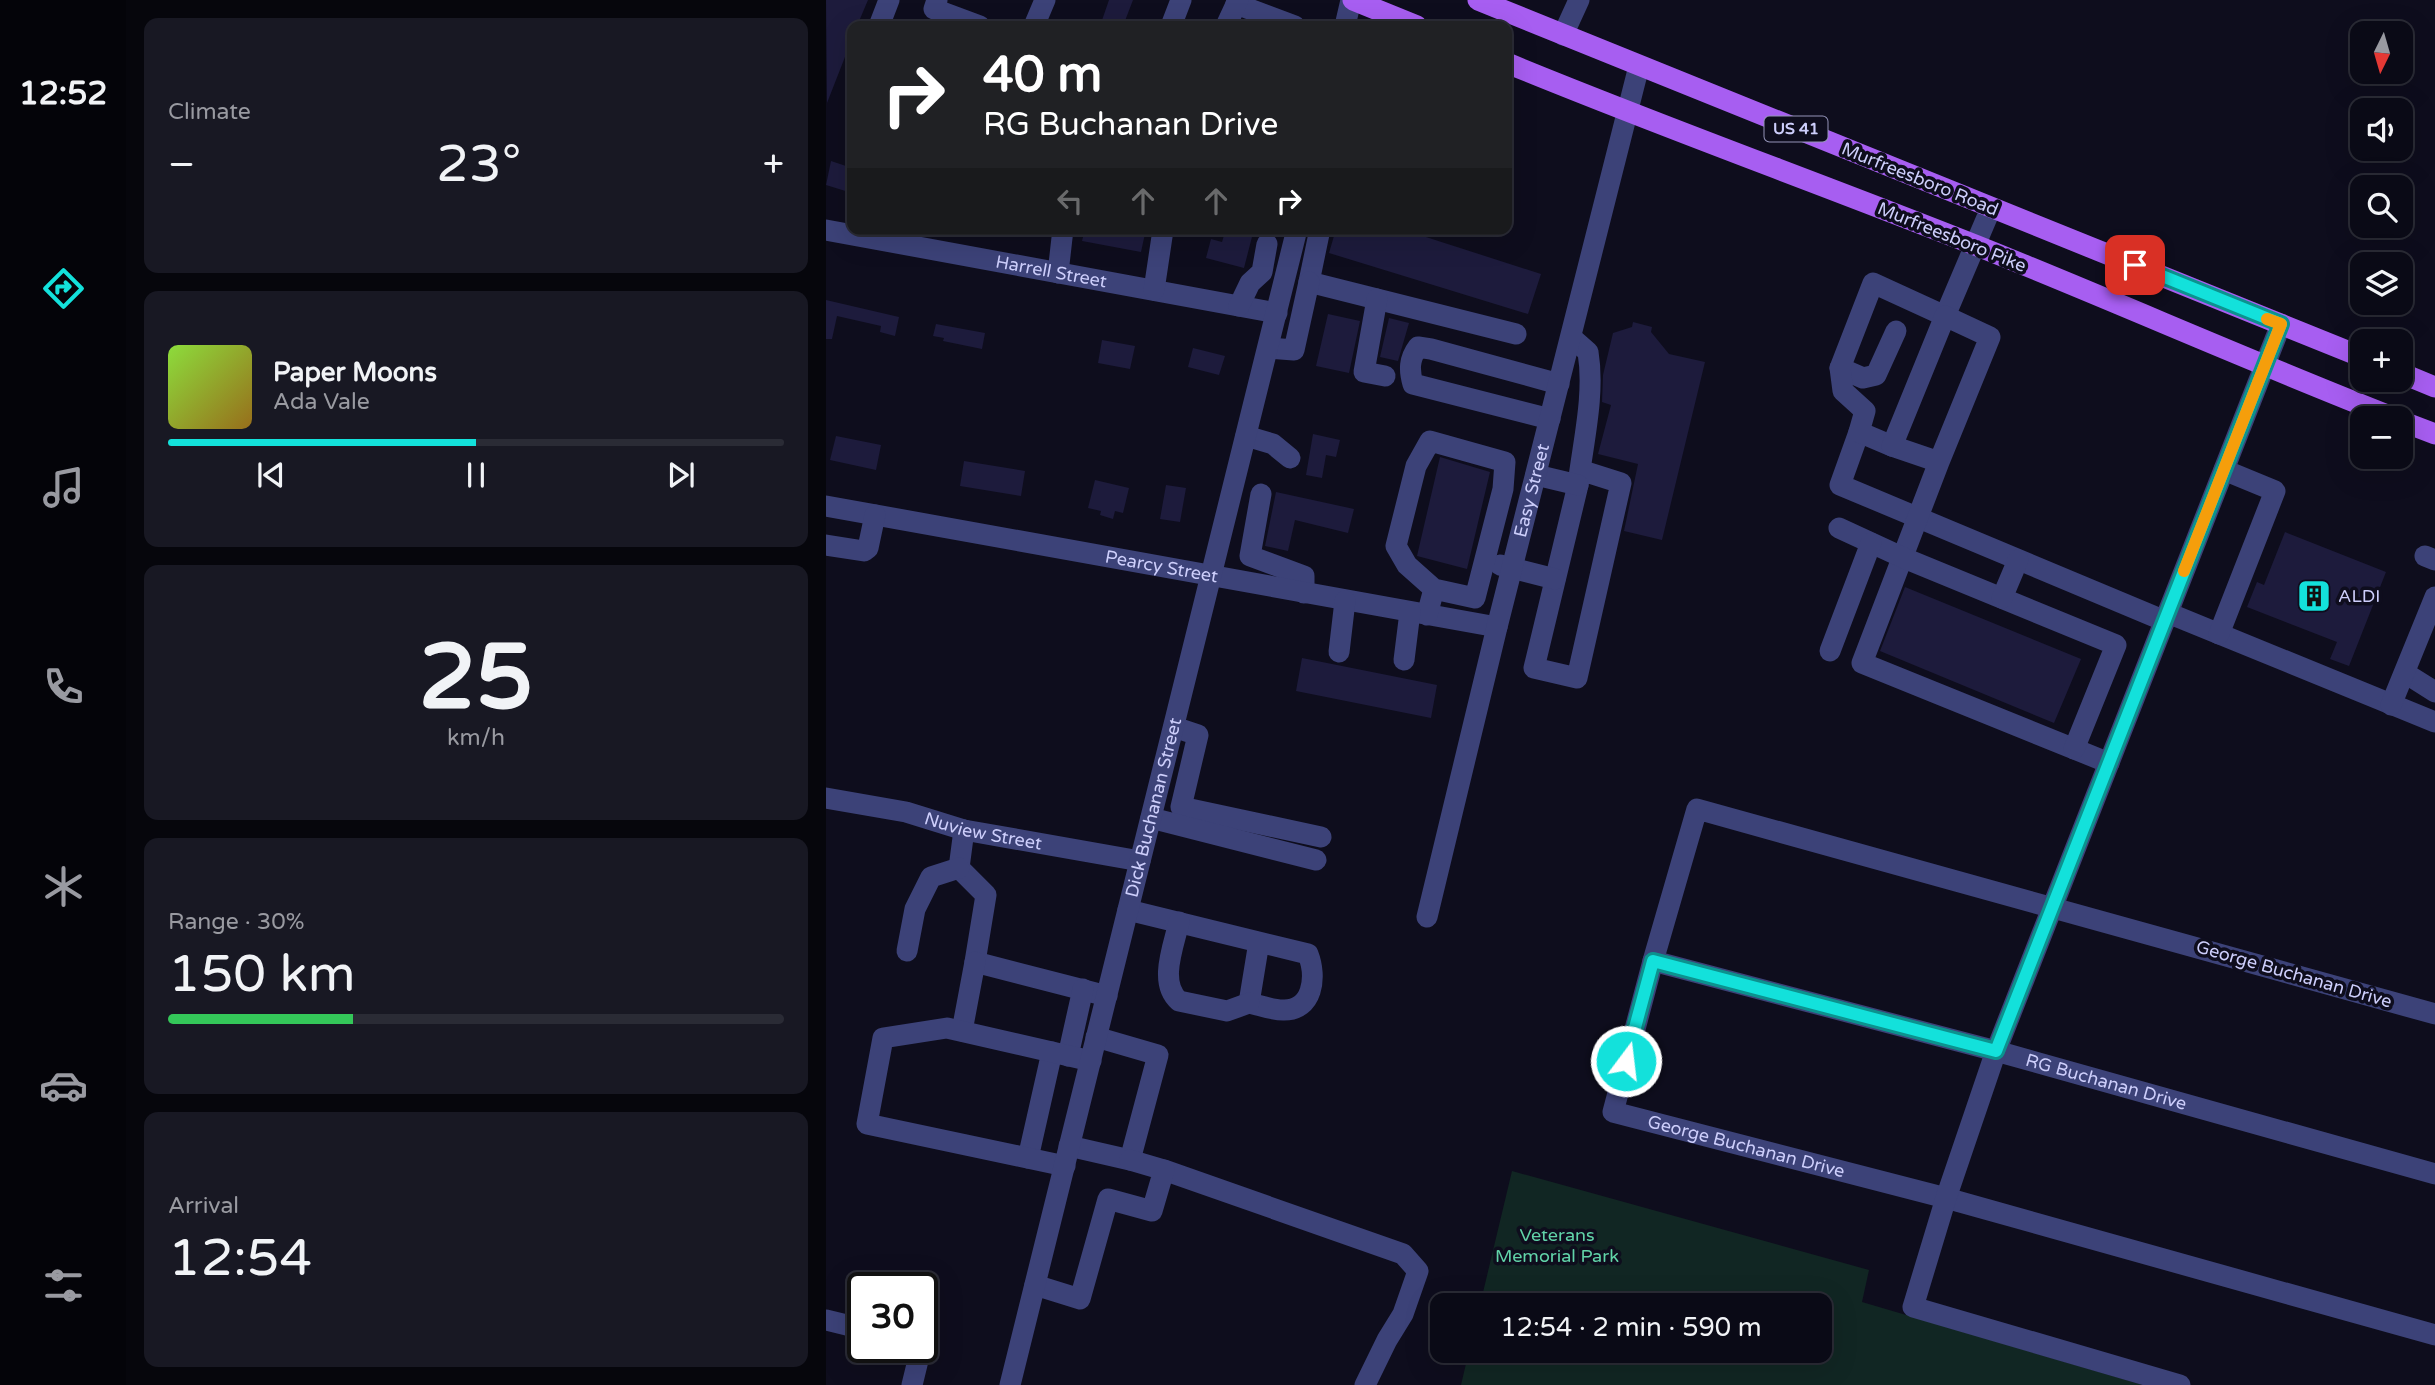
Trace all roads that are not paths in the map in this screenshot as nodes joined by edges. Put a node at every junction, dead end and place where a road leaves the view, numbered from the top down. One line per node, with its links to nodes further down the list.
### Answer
1 (889, 0): 9 (street)
2 (937, 0): 10 (street)
3 (1045, 0): 11 (street)
4 (1181, 0): 12 (street)
5 (1352, 0): 15 (street); 16 (main road)
6 (1478, 0): 17 (main road, Murfreesboro Road / US 41)
7 (1579, 0): 17 (street)
8 (1237, 2): 13 (street); 14 (street)
9 (881, 21)
10 (966, 21)
11 (1036, 21)
12 (1173, 21)
13 (1228, 21)
14 (1283, 21)
15 (1346, 21)
16 (1404, 21)
17 (1563, 35): 19 (main road, Murfreesboro Road / US 41)
18 (1512, 65): 20 (main road, Murfreesboro Pike)
19 (1639, 66): 20 (street, Easy Street); 21 (main road, Murfreesboro Road / US 41)
20 (1628, 113): 30 (main road, Murfreesboro Pike); 41 (street, Easy Street)
21 (1991, 208): 30 (street); 39 (main road, Murfreesboro Road / US 41)
22 (826, 230): 23 (street, Harrell Street)
23 (847, 234)
24 (853, 235): 31 (street, Harrell Street)
25 (1062, 235): 31 (street)
26 (1162, 235): 33 (street)
27 (1319, 235): 32 (street)
28 (1269, 237): 29 (street); 36 (street)
29 (1294, 239): 37 (street, Dick Buchanan Street)
30 (1975, 245): 38 (street); 44 (main road, Murfreesboro Pike)
31 (1058, 273): 33 (street, Harrell Street)
32 (1309, 282): 34 (street); 42 (street)
33 (1154, 290): 36 (street, Harrell Street)
34 (1377, 299): 40 (street); 46 (street)
35 (1911, 300): 38 (street); 45 (street); 45 (street)
36 (1239, 306): 37 (street, Harrell Street)
37 (1277, 313): 42 (street, Dick Buchanan Street)
38 (1945, 316): 57 (street); 59 (street)
39 (2281, 324): 43 (main road, Murfreesboro Road / US 41); 44 (street)
40 (1516, 334)
41 (1571, 337): 48 (street, Easy Street); 55 (street)
42 (1268, 348): 56 (street, Dick Buchanan Street)
43 (2350, 352)
44 (2264, 367): 50 (main road, Murfreesboro Pike); 60 (street)
45 (1840, 368): 53 (street)
46 (1385, 376)
47 (2413, 378): 49 (main road)
48 (1559, 384): 51 (street, Easy Street); 51 (street)
49 (2435, 387)
50 (2364, 406)
51 (1549, 422): 55 (street); 62 (street, Easy Street)
52 (2413, 426): 54 (main road)
53 (1859, 432): 57 (street); 68 (street)
54 (2435, 434)
55 (1584, 435): 61 (street)
56 (1246, 436): 58 (street); 67 (street, Dick Buchanan Street)
57 (1892, 446): 59 (street)
58 (1290, 458)
59 (1939, 462): 68 (street)
60 (2224, 470): 85 (street); 87 (street)
61 (1579, 478): 62 (street); 78 (street); 78 (street)
62 (1534, 483): 63 (street); 76 (street, Easy Street)
63 (1503, 489): 75 (street); 79 (street)
64 (1261, 494): 69 (street)
65 (826, 506): 66 (street, Pearcy Street)
66 (875, 515): 72 (street); 77 (street, Pearcy Street)
67 (1227, 517): 69 (street); 77 (street, Dick Buchanan Street)
68 (1919, 518): 73 (street); 74 (street)
69 (1255, 525): 80 (street)
70 (1839, 528): 71 (street)
71 (1871, 543): 73 (street); 88 (street)
72 (826, 544)
73 (1904, 558): 82 (street); 96 (street)
74 (2018, 560): 82 (street); 85 (street)
75 (1486, 561): 76 (street); 79 (street)
76 (1512, 569): 78 (street); 86 (street, Easy Street)
77 (1212, 577): 80 (street, Pearcy Street); 95 (street, Dick Buchanan Street)
78 (1555, 579)
79 (1434, 589): 84 (street)
80 (1304, 593): 83 (street, Pearcy Street)
81 (2435, 597): 91 (street)
82 (2002, 598): 96 (street)
83 (1345, 601): 84 (street, Pearcy Street); 89 (street)
84 (1418, 614): 86 (street, Pearcy Street); 90 (street)
85 (2166, 617): 87 (street); 97 (street)
86 (1497, 627): 107 (street, Easy Street)
87 (2220, 634): 93 (street)
88 (1830, 651)
89 (1339, 652)
90 (1404, 660)
91 (2405, 673): 92 (street); 93 (street)
92 (2435, 692)
93 (2391, 705): 94 (street)
94 (2435, 722)
95 (1174, 727): 99 (street, Dick Buchanan Street); 101 (street)
96 (2074, 749): 97 (street)
97 (2109, 763): 105 (street)
98 (827, 803): 100 (street, Nuview Street)
99 (1151, 818): 102 (street); 103 (street, Dick Buchanan Street)
100 (964, 830): 103 (street, Nuview Street); 104 (street)
101 (1321, 837)
102 (1316, 860)
103 (1140, 861): 106 (street, Dick Buchanan Street)
104 (959, 868): 110 (street); 112 (street)
105 (2052, 906): 111 (street, George Buchanan Drive); 116 (street, George Buchanan Drive); 119 (street)
106 (1128, 910): 108 (street); 114 (street, Dick Buchanan Street)
107 (1427, 917)
108 (1179, 922): 109 (street); 115 (street)
109 (1259, 942): 115 (street); 115 (street)
110 (907, 951)
111 (1653, 961): 119 (street, RG Buchanan Drive); 127 (street, George Buchanan Drive)
112 (975, 962): 113 (street); 117 (street)
113 (1083, 989): 114 (street); 120 (street)
114 (1107, 996): 118 (street, Dick Buchanan Street)
115 (1249, 1003)
116 (2435, 1013)
117 (962, 1031): 120 (street); 123 (street)
118 (1096, 1037): 121 (street, Dick Buchanan Street); 124 (street)
119 (1996, 1051): 126 (street, RG Buchanan Drive); 127 (street)
120 (1060, 1054): 121 (street); 123 (street)
121 (1091, 1061): 122 (street, Dick Buchanan Street)
122 (1067, 1156): 123 (street); 124 (street); 128 (street, Dick Buchanan Street)
123 (1028, 1158)
124 (1130, 1160): 125 (street)
125 (1164, 1170): 128 (street); 135 (street)
126 (2435, 1174)
127 (1946, 1198): 131 (street, George Buchanan Drive); 136 (street)
128 (1035, 1285): 134 (street, Dick Buchanan Street)
129 (826, 1320): 130 (street)
130 (847, 1325)
131 (2435, 1335)
132 (917, 1363): 133 (street)
133 (912, 1385)
134 (1010, 1385)
135 (1365, 1385)
136 (2177, 1385)

